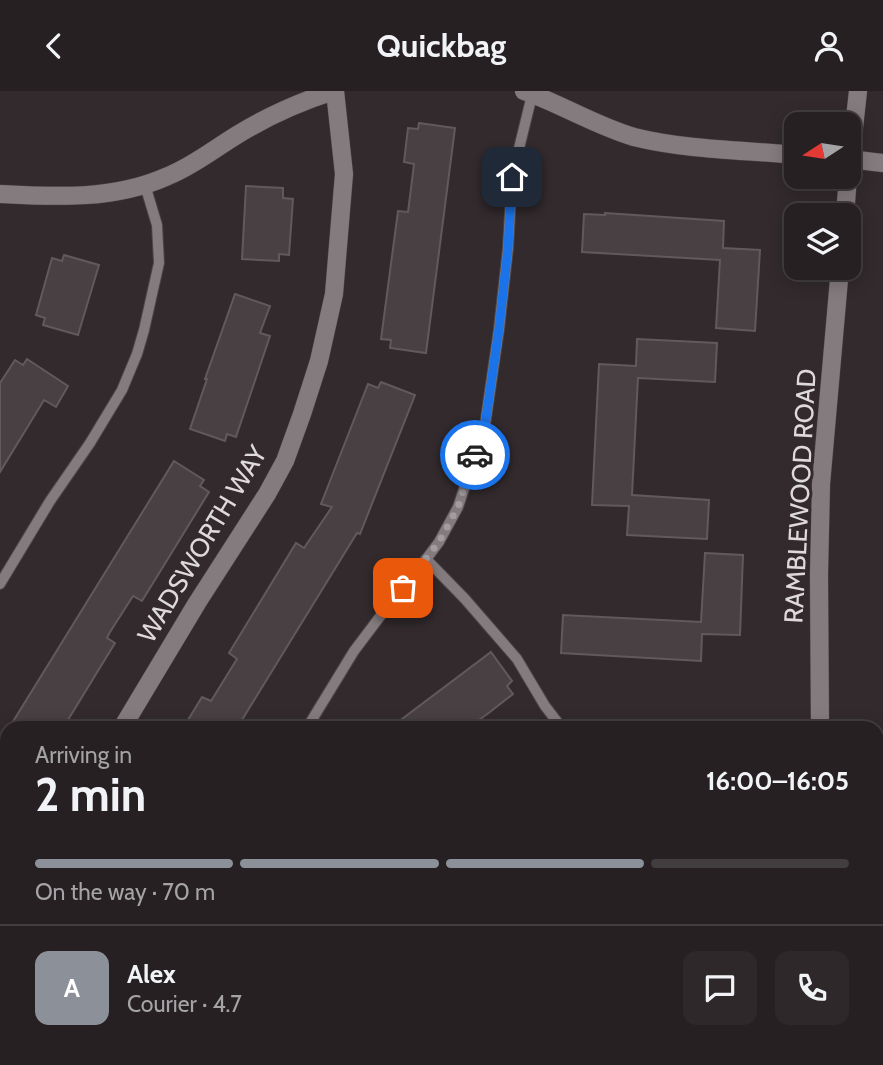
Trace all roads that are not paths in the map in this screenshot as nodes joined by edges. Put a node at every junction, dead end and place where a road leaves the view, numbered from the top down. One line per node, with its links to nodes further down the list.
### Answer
1 (335, 91): 8 (street); 13 (street, WADSWORTH WAY)
2 (858, 91): 4 (street)
3 (529, 92): 5 (street); 11 (lane)
4 (856, 112)
5 (784, 154)
6 (883, 163): 7 (street)
7 (861, 166)
8 (145, 185): 9 (street); 12 (lane)
9 (0, 194)
10 (839, 280): 16 (street, RAMBLEWOOD ROAD)
11 (426, 559): 14 (lane); 15 (lane)
12 (0, 584)
13 (126, 721)
14 (311, 721)
15 (557, 721)
16 (820, 721)

